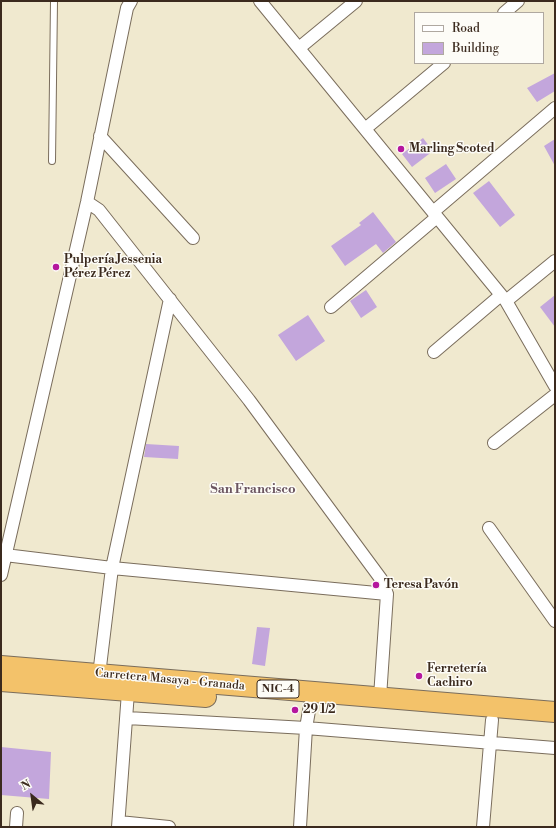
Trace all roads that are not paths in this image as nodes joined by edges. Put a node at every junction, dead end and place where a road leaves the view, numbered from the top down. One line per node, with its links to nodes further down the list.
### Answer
1 (54, 1): 12 (lane)
2 (131, 1): 11 (street)
3 (260, 1): 7 (street)
4 (356, 1): 7 (street)
5 (518, 1): 6 (street)
6 (505, 12)
7 (299, 48): 10 (street)
8 (443, 64): 10 (street)
9 (555, 108): 14 (street)
10 (365, 129): 14 (street)
11 (100, 136): 13 (street); 15 (street)
12 (52, 161)
13 (87, 202): 18 (street); 25 (street)
14 (435, 214): 17 (street); 19 (street)
15 (193, 238)
16 (555, 261): 17 (street)
17 (503, 298): 20 (street); 21 (street)
18 (170, 299): 26 (street); 28 (street)
19 (331, 307)
20 (434, 352)
21 (555, 386)
22 (555, 395): 23 (street)
23 (494, 443)
24 (489, 528): 29 (street)
25 (5, 555): 26 (street); 27 (street)
26 (112, 568): 28 (street); 31 (street)
27 (1, 575)
28 (387, 594): 34 (street)
29 (555, 621)
30 (1, 666): 31 (highway, Carretera Masaya - Granada / NIC-4)
31 (100, 674): 34 (highway, Carretera Masaya - Granada / NIC-4)
32 (1, 682): 33 (highway, Carretera Masaya - Granada / NIC-4)
33 (128, 692): 35 (highway, Carretera Masaya - Granada / NIC-4); 37 (street)
34 (380, 697): 36 (highway, Carretera Masaya - Granada / NIC-4)
35 (310, 705): 38 (highway, Carretera Masaya - Granada / NIC-4); 40 (street)
36 (555, 712)
37 (127, 718): 40 (street); 44 (street)
38 (492, 720): 39 (highway, Carretera Masaya - Granada / NIC-4); 41 (street)
39 (555, 724)
40 (306, 728): 41 (street); 47 (street)
41 (489, 744): 42 (street); 48 (street)
42 (555, 748)
43 (17, 812): 45 (street)
44 (119, 825): 46 (street)
45 (16, 827)
46 (170, 827)
47 (300, 827)
48 (483, 827)

